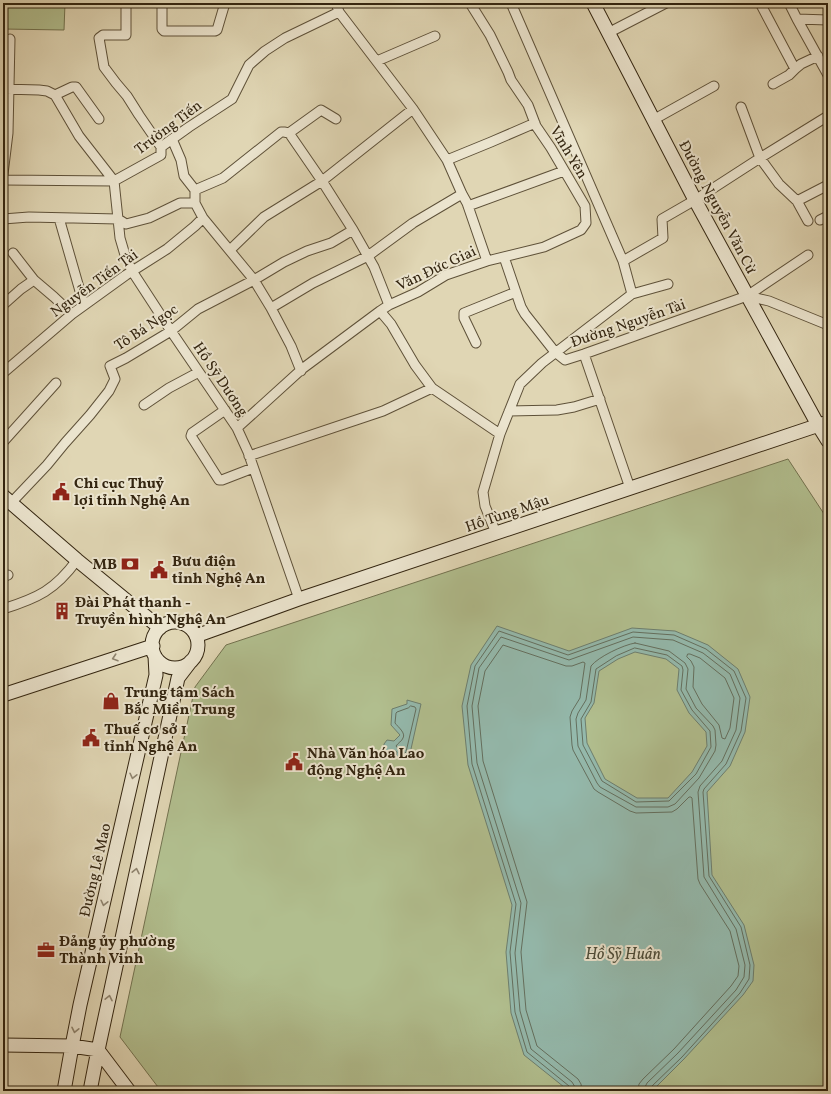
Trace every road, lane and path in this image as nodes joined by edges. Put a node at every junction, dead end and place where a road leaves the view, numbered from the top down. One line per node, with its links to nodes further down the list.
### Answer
1 (126, 3): 33 (street)
2 (226, 3): 9 (street)
3 (470, 3): 30 (street, Vĩnh Yên)
4 (511, 3): 60 (street)
5 (592, 3): 13 (main road, Đường Nguyễn Văn Cừ)
6 (666, 3): 13 (street)
7 (760, 3): 18 (street)
8 (789, 3): 11 (street)
9 (162, 7)
10 (337, 7): 17 (street, Văn Đức Giai); 32 (street, Trường Tiến)
11 (797, 19): 12 (street); 16 (street)
12 (828, 20)
13 (608, 33): 29 (main road, Đường Nguyễn Văn Cừ)
14 (435, 36): 17 (street)
15 (10, 39): 22 (street)
16 (818, 56): 18 (street); 19 (street)
17 (377, 61): 25 (street, Văn Đức Giai)
18 (794, 69): 20 (street)
19 (828, 75)
20 (773, 84)
21 (714, 86): 29 (street)
22 (6, 89): 23 (street); 37 (street)
23 (55, 95): 27 (street); 39 (street)
24 (741, 107): 34 (street)
25 (413, 109): 35 (street, Văn Đức Giai); 40 (street)
26 (828, 116): 34 (street)
27 (99, 119)
28 (336, 119): 31 (street)
29 (654, 120): 44 (main road, Đường Nguyễn Văn Cừ)
30 (535, 123): 35 (street); 36 (street, Vĩnh Yên)
31 (289, 133): 40 (street); 42 (street)
32 (172, 139): 33 (street, Trường Tiến); 42 (street)
33 (161, 147): 39 (street, Trường Tiến)
34 (760, 158): 44 (street); 45 (street)
35 (447, 160): 43 (street, Văn Đức Giai)
36 (564, 171): 47 (street); 58 (street, Vĩnh Yên)
37 (3, 174)
38 (3, 180): 39 (street, Trường Tiến)
39 (114, 181): 51 (street, Hồ Sỹ Dương)
40 (322, 181): 53 (street); 54 (street)
41 (828, 186): 45 (street)
42 (195, 190): 46 (street)
43 (462, 194): 47 (street, Văn Đức Giai); 57 (street)
44 (695, 200): 60 (street); 67 (main road, Đường Nguyễn Văn Cừ)
45 (797, 201): 52 (street)
46 (195, 203): 49 (street); 51 (street)
47 (468, 206): 59 (street, Văn Đức Giai)
48 (59, 218): 50 (street); 51 (street); 69 (street)
49 (203, 218): 54 (street); 61 (street, Nguyễn Tiến Tài)
50 (3, 219)
51 (118, 219): 61 (street, Hồ Sỹ Dương)
52 (808, 221)
53 (353, 230): 57 (street); 63 (street, Tô Bá Ngọc)
54 (230, 250): 63 (street)
55 (13, 253): 62 (street)
56 (808, 255): 67 (street, Đường Nguyễn Tài)
57 (368, 256): 70 (street); 71 (street)
58 (504, 257): 59 (street, Vĩnh Yên); 65 (street)
59 (487, 261): 70 (street, Văn Đức Giai)
60 (622, 261): 66 (street)
61 (132, 271): 69 (street, Nguyễn Tiến Tài); 75 (street, Hồ Sỹ Dương)
62 (34, 280): 68 (street); 73 (street)
63 (254, 280): 71 (street); 75 (street, Tô Bá Ngọc)
64 (668, 284): 66 (street)
65 (516, 292): 76 (street); 77 (street)
66 (632, 294): 77 (street)
67 (747, 296): 74 (street); 78 (street, Đường Nguyễn Tài); 88 (main road, Đường Nguyễn Văn Cừ)
68 (3, 305)
69 (84, 305): 73 (street, Nguyễn Tiến Tài)
70 (389, 306): 72 (street, Văn Đức Giai)
71 (271, 308): 80 (street)
72 (380, 311): 80 (street, Văn Đức Giai); 83 (street)
73 (72, 314): 79 (street, Nguyễn Tiến Tài)
74 (828, 325)
75 (170, 331): 81 (street, Hồ Sỹ Dương); 96 (street, Tô Bá Ngọc)
76 (476, 343)
77 (555, 352): 78 (street, Đường Nguyễn Tài); 87 (street, Đường Nguyễn Tài)
78 (584, 354): 84 (street)
79 (4, 370)
80 (301, 370): 89 (street, Văn Đức Giai)
81 (199, 372): 85 (street); 86 (street, Hồ Sỹ Dương)
82 (56, 383): 92 (street)
83 (432, 388): 90 (street); 93 (street)
84 (600, 399): 87 (street); 95 (street)
85 (144, 405)
86 (225, 410): 89 (street, Hồ Sỹ Dương); 94 (street)
87 (509, 411): 90 (street, Đường Nguyễn Tài)
88 (823, 423): 91 (main road, Đường Nguyễn Văn Cừ); 95 (main road, Hồ Tùng Mậu)
89 (237, 428): 93 (street, Hồ Sỹ Dương)
90 (500, 434): 97 (street, Đường Nguyễn Tài)
91 (828, 441)
92 (3, 442)
93 (249, 456): 94 (street, Hồ Sỹ Dương)
94 (253, 468): 99 (street, Hồ Sỹ Dương)
95 (630, 488): 97 (main road, Hồ Tùng Mậu)
96 (7, 500): 98 (main road)
97 (496, 533): 99 (main road, Hồ Tùng Mậu)
98 (77, 560): 100 (street); 101 (main road)
99 (299, 599): 102 (main road, Hồ Tùng Mậu)
100 (3, 609)
101 (160, 628): 102 (main road); 103 (main road)
102 (196, 636): 104 (main road)
103 (154, 651): 104 (main road); 105 (main road, one-way to 105); 106 (main road, Đường Lê Mao)
104 (191, 662): 107 (main road)
105 (3, 695)
106 (143, 732): 107 (main road); 109 (main road, Đường Lê Mao, one-way to 109)
107 (165, 737): 110 (main road, one-way to 107)
108 (3, 1045): 109 (main road)
109 (72, 1046): 110 (main road); 111 (main road, Đường Lê Mao)
110 (98, 1050): 112 (main road); 113 (main road)
111 (64, 1091)
112 (90, 1091)
113 (129, 1091)

